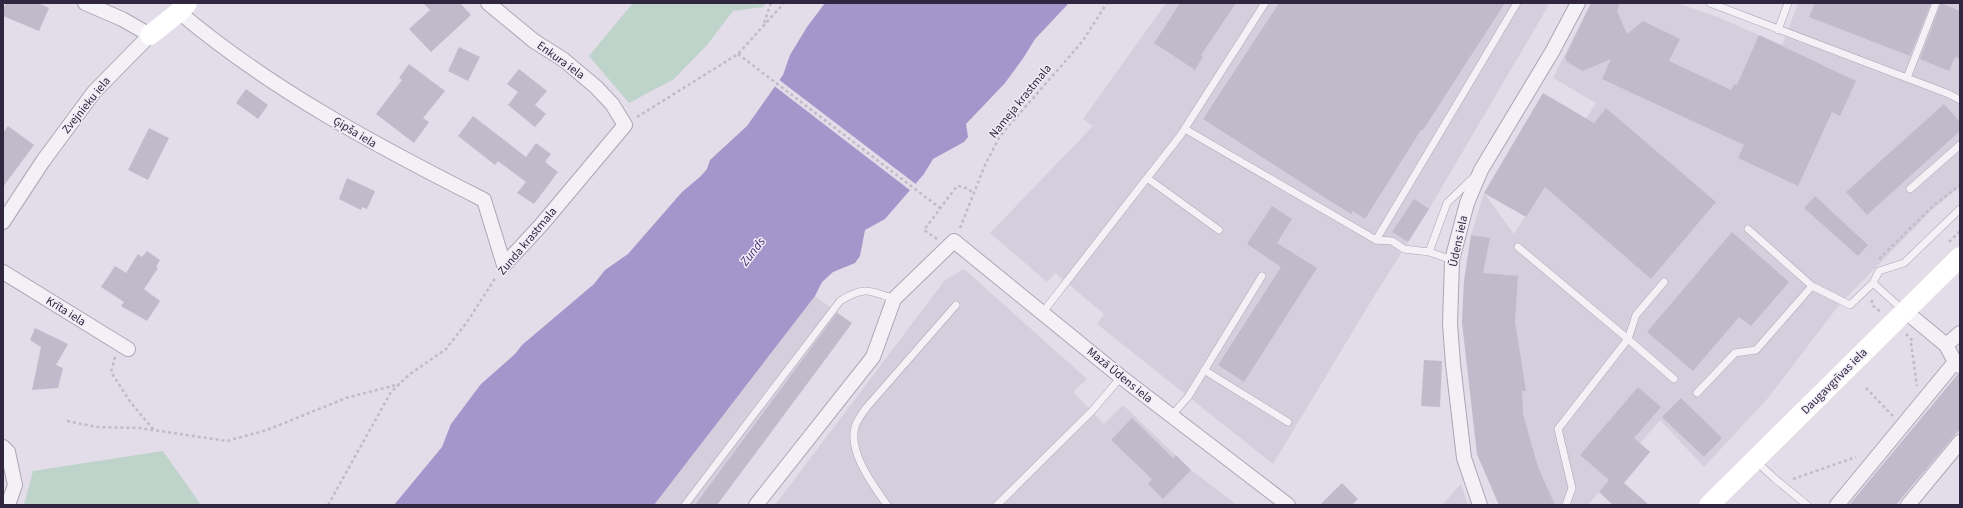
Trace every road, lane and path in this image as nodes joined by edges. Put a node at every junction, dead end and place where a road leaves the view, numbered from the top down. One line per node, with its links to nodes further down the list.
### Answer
1 (85, 3): 15 (street)
2 (488, 3): 19 (street, Enkura iela)
3 (771, 3): 13 (path)
4 (784, 3): 13 (path)
5 (1107, 3): 26 (path, Nameja krastmala)
6 (1265, 3): 20 (lane)
7 (1517, 3): 33 (lane)
8 (1578, 3): 22 (street, Ūdens iela)
9 (1710, 3): 14 (lane)
10 (1788, 3): 14 (lane)
11 (1936, 3): 17 (lane)
12 (183, 7): 15 (main road, Zvejnieku iela); 39 (street, Ģipša iela)
13 (763, 26): 16 (path)
14 (1778, 30): 17 (lane)
15 (150, 35): 29 (street, Zvejnieku iela)
16 (738, 54): 19 (path); 27 (path)
17 (1907, 78): 18 (lane)
18 (1959, 97)
19 (625, 125): 39 (street, Zunda krastmala)
20 (1185, 129): 23 (lane); 33 (lane)
21 (1960, 145): 25 (lane)
22 (1481, 170): 36 (lane); 38 (street, Ūdens iela)
23 (1146, 178): 32 (lane); 49 (lane)
24 (1960, 185): 43 (path)
25 (1910, 188)
26 (974, 193): 27 (path); 34 (path, Nameja krastmala)
27 (939, 207): 31 (path)
28 (1960, 209): 43 (lane)
29 (3, 222)
30 (1748, 229): 44 (lane)
31 (924, 230)
32 (1219, 230)
33 (1376, 240): 36 (lane)
34 (954, 241): 45 (street); 49 (street, Mazā Ūdens iela)
35 (1518, 247): 51 (lane)
36 (1429, 252): 38 (lane)
37 (1960, 257): 48 (main road, Daugavgrīvas iela)
38 (1452, 260): 80 (street, Ūdens iela)
39 (504, 265): 59 (path, Zunda krastmala)
40 (3, 272): 54 (street, Krīta iela)
41 (1262, 276): 56 (lane)
42 (1664, 282): 51 (lane)
43 (1873, 283): 44 (lane); 47 (path); 48 (lane)
44 (1812, 286): 61 (lane)
45 (894, 299): 75 (lane); 76 (street)
46 (956, 305): 77 (lane)
47 (1872, 305)
48 (1905, 311): 53 (street); 71 (main road, Daugavgrīvas iela)
49 (1043, 312): 57 (street, Mazā Ūdens iela)
50 (1960, 333): 53 (street)
51 (1628, 339): 58 (lane); 81 (lane)
52 (1911, 343): 62 (path)
53 (1946, 345): 55 (street)
54 (124, 346): 67 (path)
55 (1958, 364): 62 (street)
56 (1204, 370): 63 (lane); 65 (lane)
57 (1121, 377): 63 (street, Mazā Ūdens iela); 78 (lane)
58 (1674, 379)
59 (400, 384): 67 (path); 74 (path, Zunda krastmala)
60 (1866, 388): 66 (path)
61 (1697, 393)
62 (1922, 401): 66 (street)
63 (1172, 415): 79 (street, Mazā Ūdens iela)
64 (67, 421): 67 (path)
65 (1288, 422)
66 (1902, 426): 69 (street)
67 (154, 430)
68 (1960, 442): 85 (street)
69 (1883, 447): 72 (path); 84 (street)
70 (5, 450): 73 (street)
71 (1755, 460): 82 (main road, Daugavgrīvas iela); 83 (lane)
72 (1790, 480)
73 (8, 505)
74 (328, 505)
75 (685, 505)
76 (756, 505)
77 (887, 505)
78 (998, 505)
79 (1288, 505)
80 (1480, 505)
81 (1566, 505)
82 (1709, 505)
83 (1807, 505)
84 (1836, 505)
85 (1908, 505)

